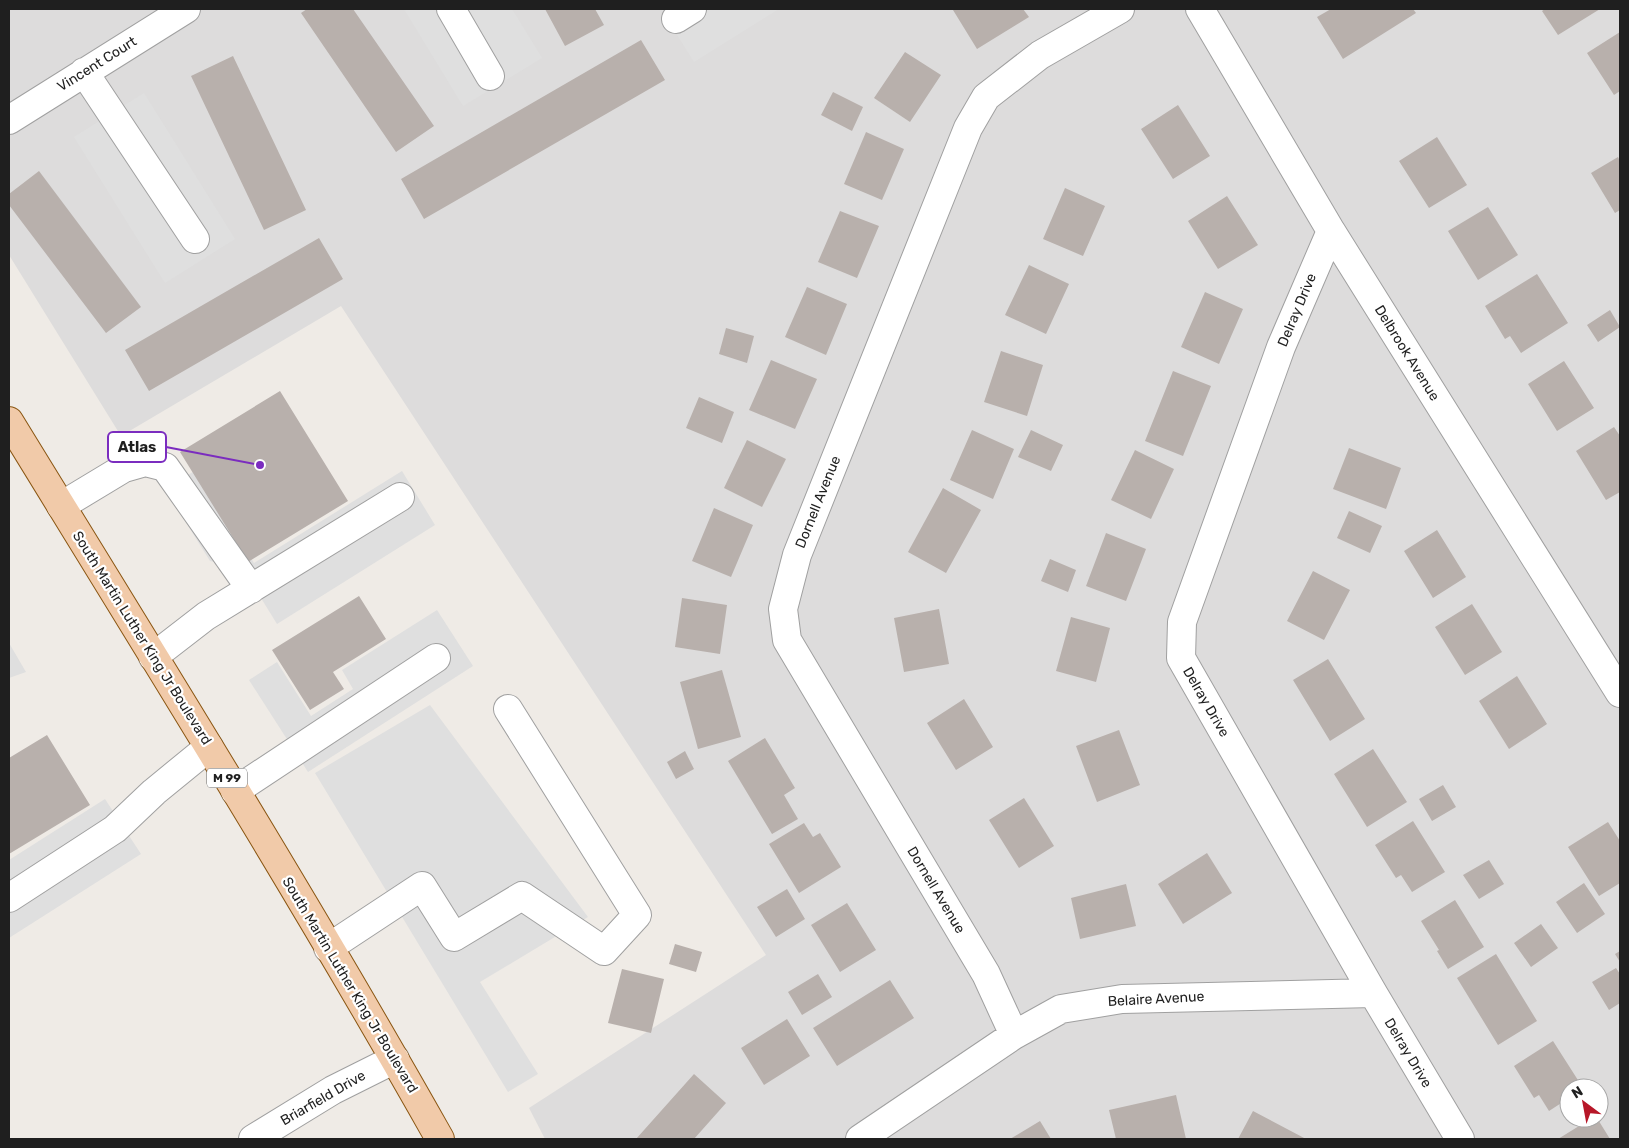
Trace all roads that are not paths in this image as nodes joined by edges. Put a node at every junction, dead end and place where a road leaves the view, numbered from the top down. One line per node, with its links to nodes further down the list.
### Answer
1 (186, 9): 5 (street, Vincent Court)
2 (451, 9): 6 (street)
3 (1120, 9): 23 (street, Dornell Avenue)
4 (1200, 9): 8 (street, Delbrook Avenue)
5 (84, 72): 7 (street, Vincent Court); 9 (street)
6 (490, 76)
7 (9, 120)
8 (1331, 231): 16 (street, Delbrook Avenue); 22 (street, Delray Drive)
9 (195, 239)
10 (9, 421): 12 (main road, South Martin Luther King Jr Boulevard / M 99)
11 (400, 496): 13 (street)
12 (61, 506): 13 (street); 14 (main road, South Martin Luther King Jr Boulevard / M 99)
13 (251, 589): 14 (street)
14 (153, 657): 18 (main road, South Martin Luther King Jr Boulevard / M 99)
15 (436, 658): 19 (street)
16 (1620, 694)
17 (508, 709): 21 (street)
18 (209, 747): 19 (main road, South Martin Luther King Jr Boulevard / M 99); 20 (street)
19 (235, 791): 21 (main road, South Martin Luther King Jr Boulevard / M 99)
20 (9, 898)
21 (328, 948): 24 (main road, South Martin Luther King Jr Boulevard / M 99)
22 (1372, 993): 23 (street, Belaire Avenue); 28 (street, Delray Drive)
23 (1014, 1035): 27 (street, Belaire Avenue)
24 (394, 1059): 25 (street, Briarfield Drive); 26 (main road, South Martin Luther King Jr Boulevard / M 99)
25 (253, 1139)
26 (440, 1139)
27 (860, 1139)
28 (1460, 1139)

